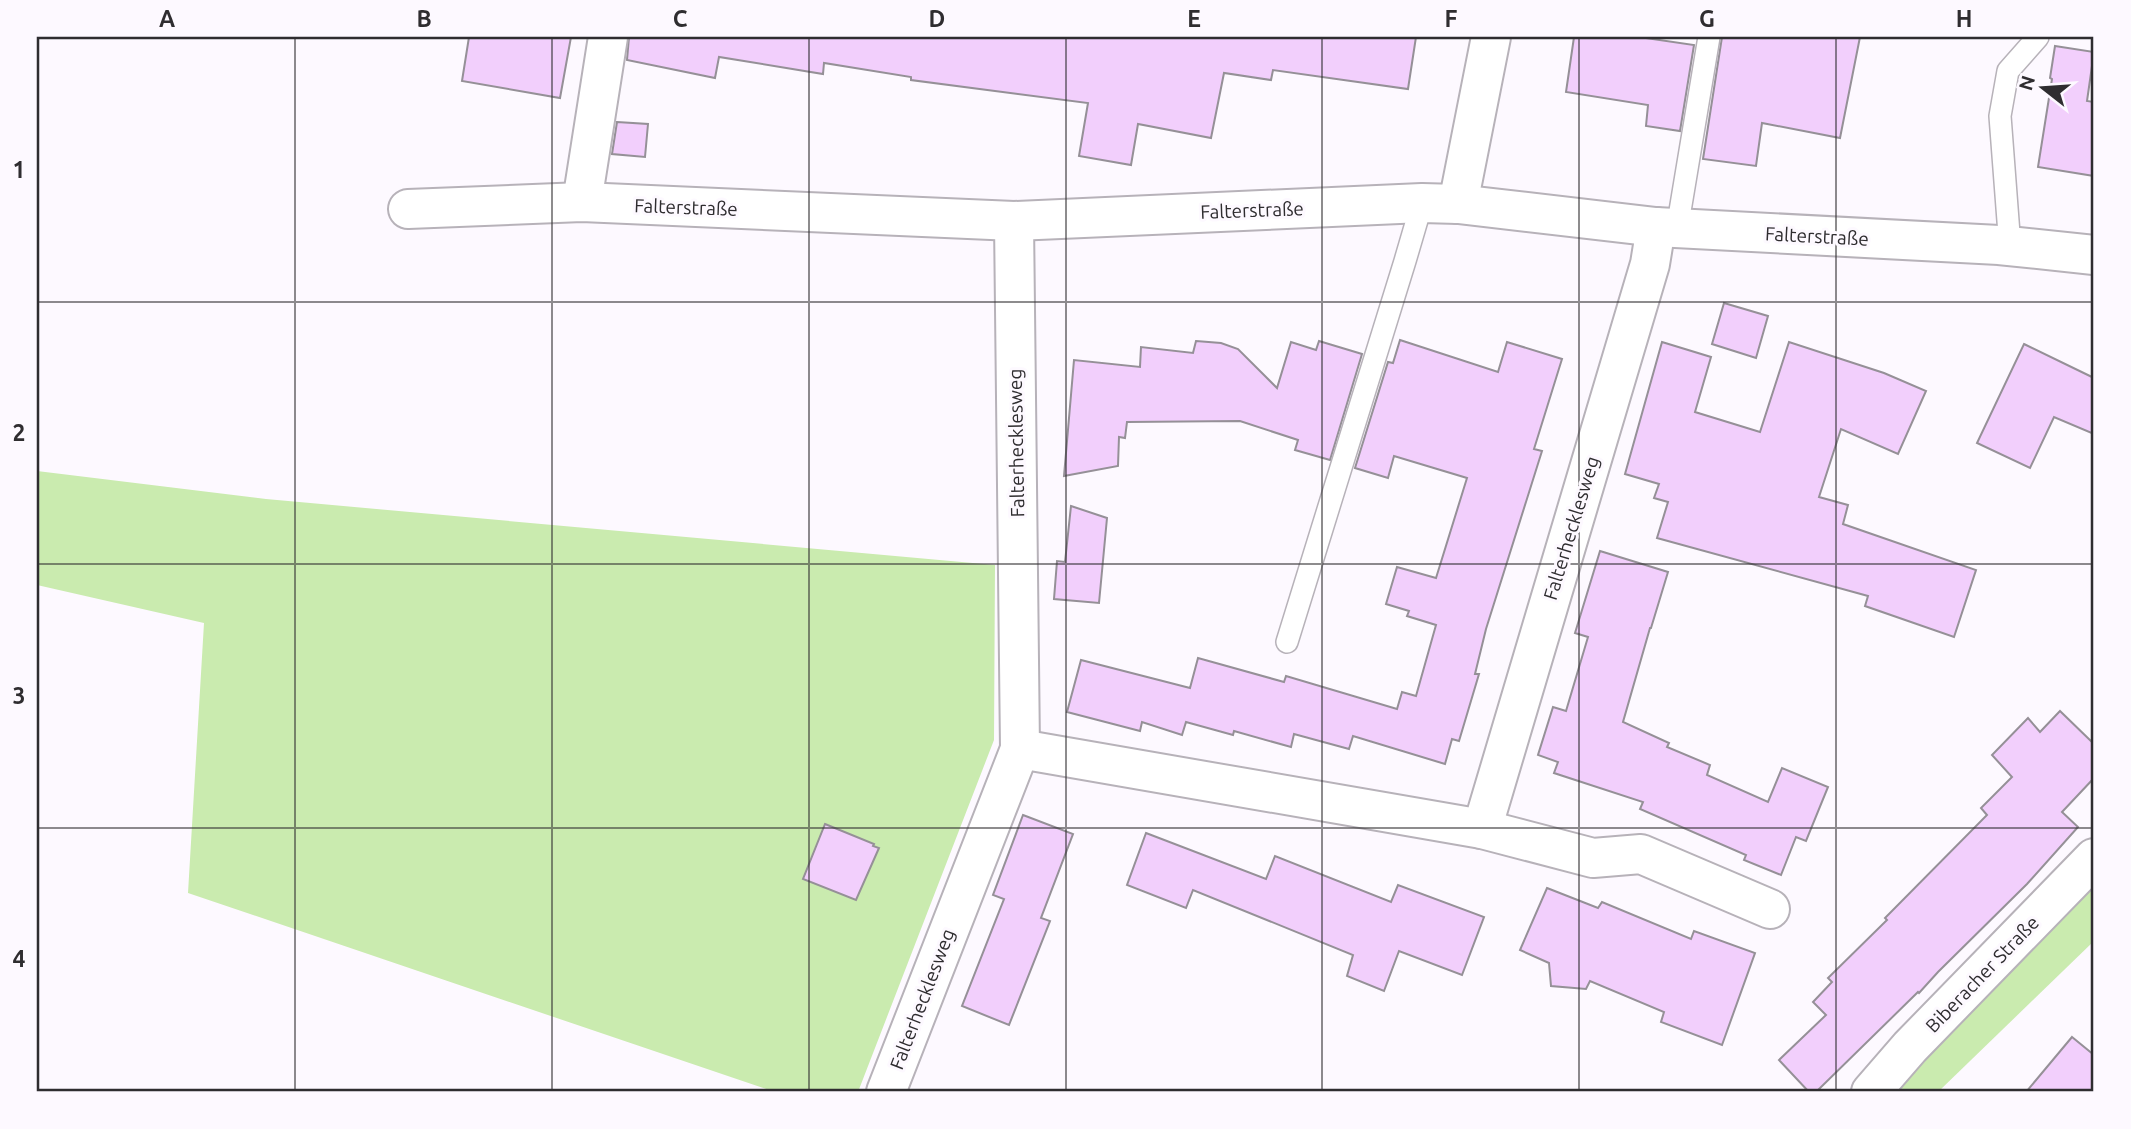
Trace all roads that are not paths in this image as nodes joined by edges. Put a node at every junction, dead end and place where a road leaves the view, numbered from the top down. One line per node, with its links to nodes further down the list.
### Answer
1 (608, 37): 5 (street)
2 (1491, 37): 6 (street)
3 (1709, 37): 9 (lane)
4 (2038, 37): 10 (lane)
5 (582, 202): 7 (street, Falterstraße); 8 (street, Falterstraße)
6 (1440, 204): 8 (street, Falterstraße); 9 (street, Falterstraße); 12 (lane)
7 (408, 209)
8 (1014, 221): 13 (street, Falterhecklesweg)
9 (1667, 228): 10 (street, Falterstraße); 14 (street, Falterhecklesweg)
10 (2010, 247): 11 (street, Falterstraße)
11 (2094, 255)
12 (1286, 642)
13 (1020, 749): 14 (street); 17 (street, Falterhecklesweg)
14 (1482, 828): 16 (street)
15 (2094, 858): 18 (street, Biberacher Straße)
16 (1770, 909)
17 (886, 1092)
18 (1871, 1092)

